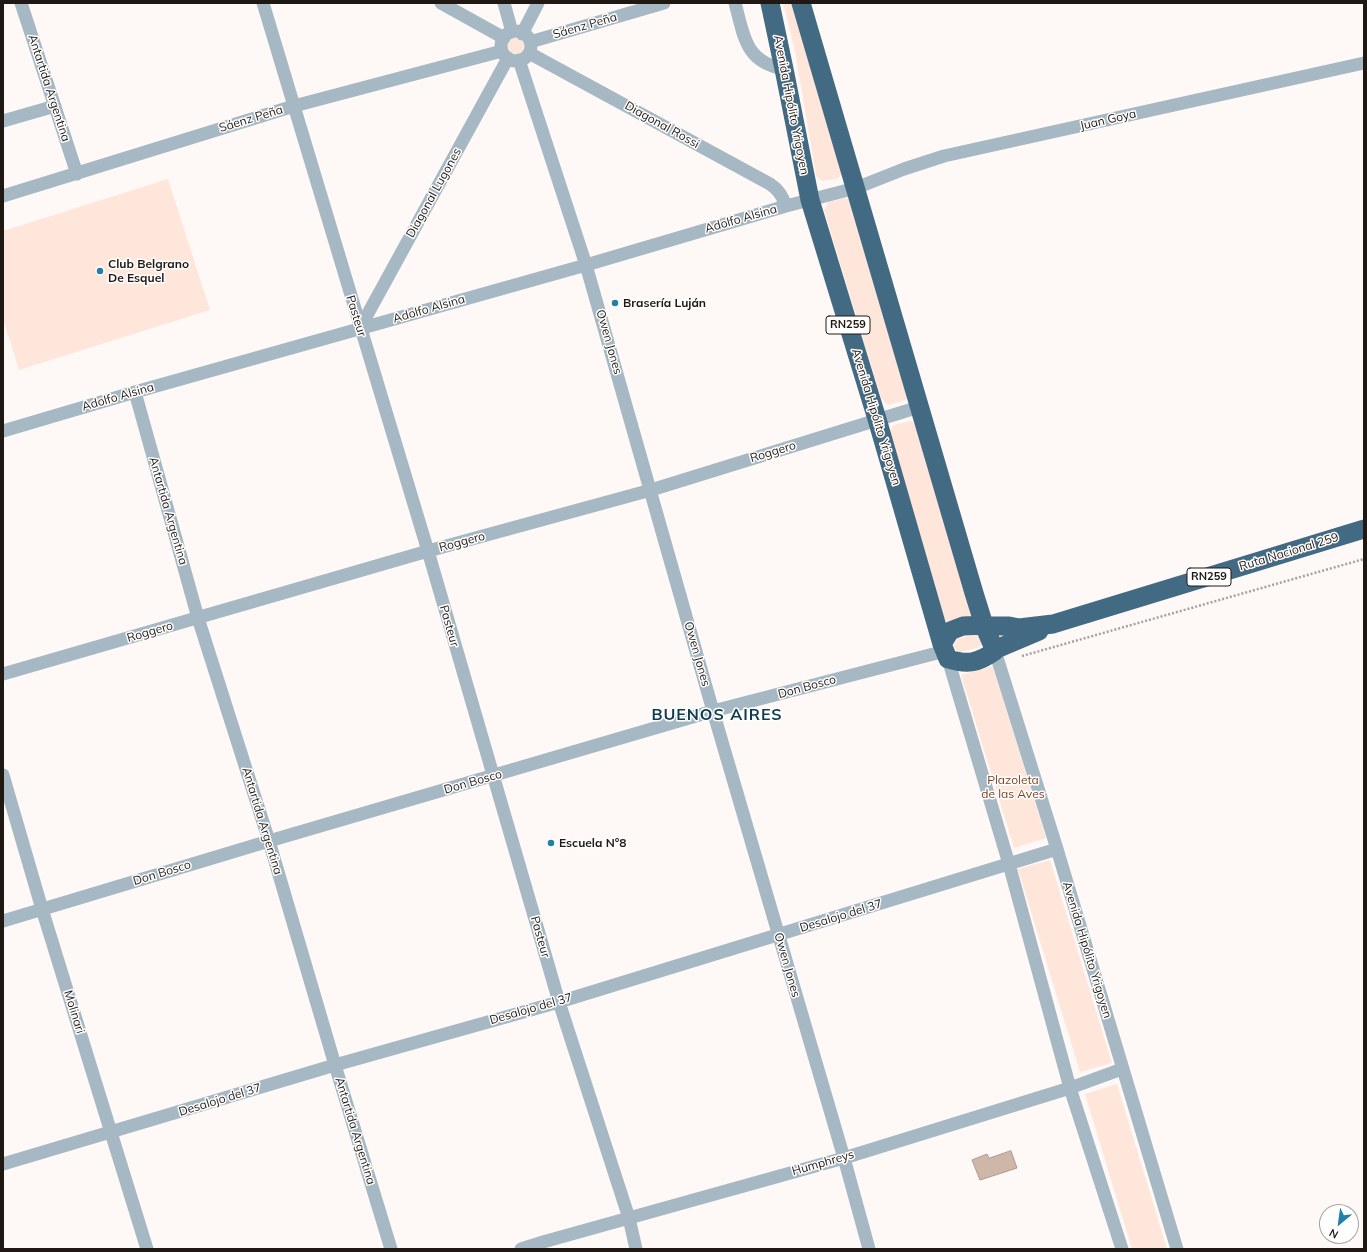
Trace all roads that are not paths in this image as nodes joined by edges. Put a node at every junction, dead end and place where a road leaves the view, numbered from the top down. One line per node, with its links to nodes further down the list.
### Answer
1 (21, 3): 13 (street, Antartida Argentina)
2 (263, 3): 14 (street, Pasteur)
3 (441, 3): 10 (street, Diagonal Rossi)
4 (504, 3): 10 (street, Owen Jones)
5 (538, 3): 10 (street, Diagonal Lugones)
6 (664, 3): 10 (street, Sáenz Peña)
7 (735, 3): 12 (street)
8 (770, 3): 12 (highway, Avenida Hipólito Yrigoyen / RN259)
9 (801, 3): 17 (highway)
10 (516, 46): 14 (street, Sáenz Peña); 20 (street, Diagonal Rossi); 21 (street, Owen Jones); 22 (street, Diagonal Lugones)
11 (1364, 63): 17 (street, Juan Goya)
12 (784, 68): 19 (highway, Avenida Hipólito Yrigoyen / RN259)
13 (55, 106): 15 (street); 16 (street, Antartida Argentina)
14 (294, 106): 16 (street, Sáenz Peña); 22 (street, Pasteur)
15 (3, 121)
16 (77, 174): 18 (street, Sáenz Peña)
17 (856, 188): 19 (street, Adolfo Alsina); 24 (highway)
18 (3, 196)
19 (810, 200): 20 (street, Adolfo Alsina); 25 (highway, Avenida Hipólito Yrigoyen / RN259)
20 (786, 206): 21 (street, Adolfo Alsina)
21 (586, 265): 22 (street, Adolfo Alsina); 27 (street, Owen Jones)
22 (360, 328): 23 (street, Adolfo Alsina); 29 (street, Pasteur)
23 (135, 392): 26 (street, Adolfo Alsina); 30 (street, Antartida Argentina)
24 (920, 407): 25 (street, Roggero); 32 (highway)
25 (877, 419): 27 (street, Roggero); 34 (highway, Avenida Hipólito Yrigoyen / RN259)
26 (3, 431)
27 (651, 490): 29 (street, Roggero); 36 (street, Owen Jones)
28 (1364, 529): 31 (highway, Ruta Nacional 259 / RN259)
29 (428, 551): 30 (street, Roggero); 38 (street, Pasteur)
30 (198, 618): 35 (street, Roggero); 40 (street, Antartida Argentina)
31 (1053, 624): 32 (highway, Ruta Nacional 259 / RN259); 33 (highway, Ruta Nacional 259 / RN259)
32 (985, 626): 33 (highway); 34 (highway, RN259)
33 (995, 650): 34 (highway, RN259); 41 (street, Avenida Hipólito Yrigoyen)
34 (945, 652): 36 (street, Don Bosco); 42 (street, Avenida Hipólito Yrigoyen)
35 (3, 674)
36 (713, 712): 38 (street, Don Bosco); 45 (street, Owen Jones)
37 (3, 775): 39 (street, Molinari)
38 (492, 776): 40 (street, Don Bosco); 46 (street, Pasteur)
39 (5, 790): 43 (street, Molinari)
40 (269, 841): 43 (street, Don Bosco); 47 (street, Antartida Argentina)
41 (1057, 849): 42 (street, Desalojo del 37); 48 (street, Avenida Hipólito Yrigoyen)
42 (1009, 864): 45 (street, Desalojo del 37); 49 (street, Avenida Hipólito Yrigoyen)
43 (42, 909): 44 (street, Don Bosco); 50 (street, Molinari)
44 (3, 921)
45 (778, 935): 46 (street, Desalojo del 37); 51 (street, Owen Jones)
46 (559, 1002): 47 (street, Desalojo del 37); 53 (street, Pasteur)
47 (335, 1065): 50 (street, Desalojo del 37); 55 (street, Antartida Argentina)
48 (1122, 1069): 49 (street, Humphreys); 60 (street, Avenida Hipólito Yrigoyen)
49 (1070, 1088): 51 (street, Humphreys); 59 (street, Avenida Hipólito Yrigoyen)
50 (111, 1133): 52 (street, Desalojo del 37); 54 (street, Molinari)
51 (844, 1158): 53 (street, Humphreys); 58 (street, Owen Jones)
52 (3, 1164)
53 (629, 1218): 56 (street, Humphreys); 57 (street, Pasteur)
54 (147, 1249)
55 (391, 1249)
56 (521, 1249)
57 (636, 1249)
58 (869, 1249)
59 (1122, 1249)
60 (1177, 1249)

